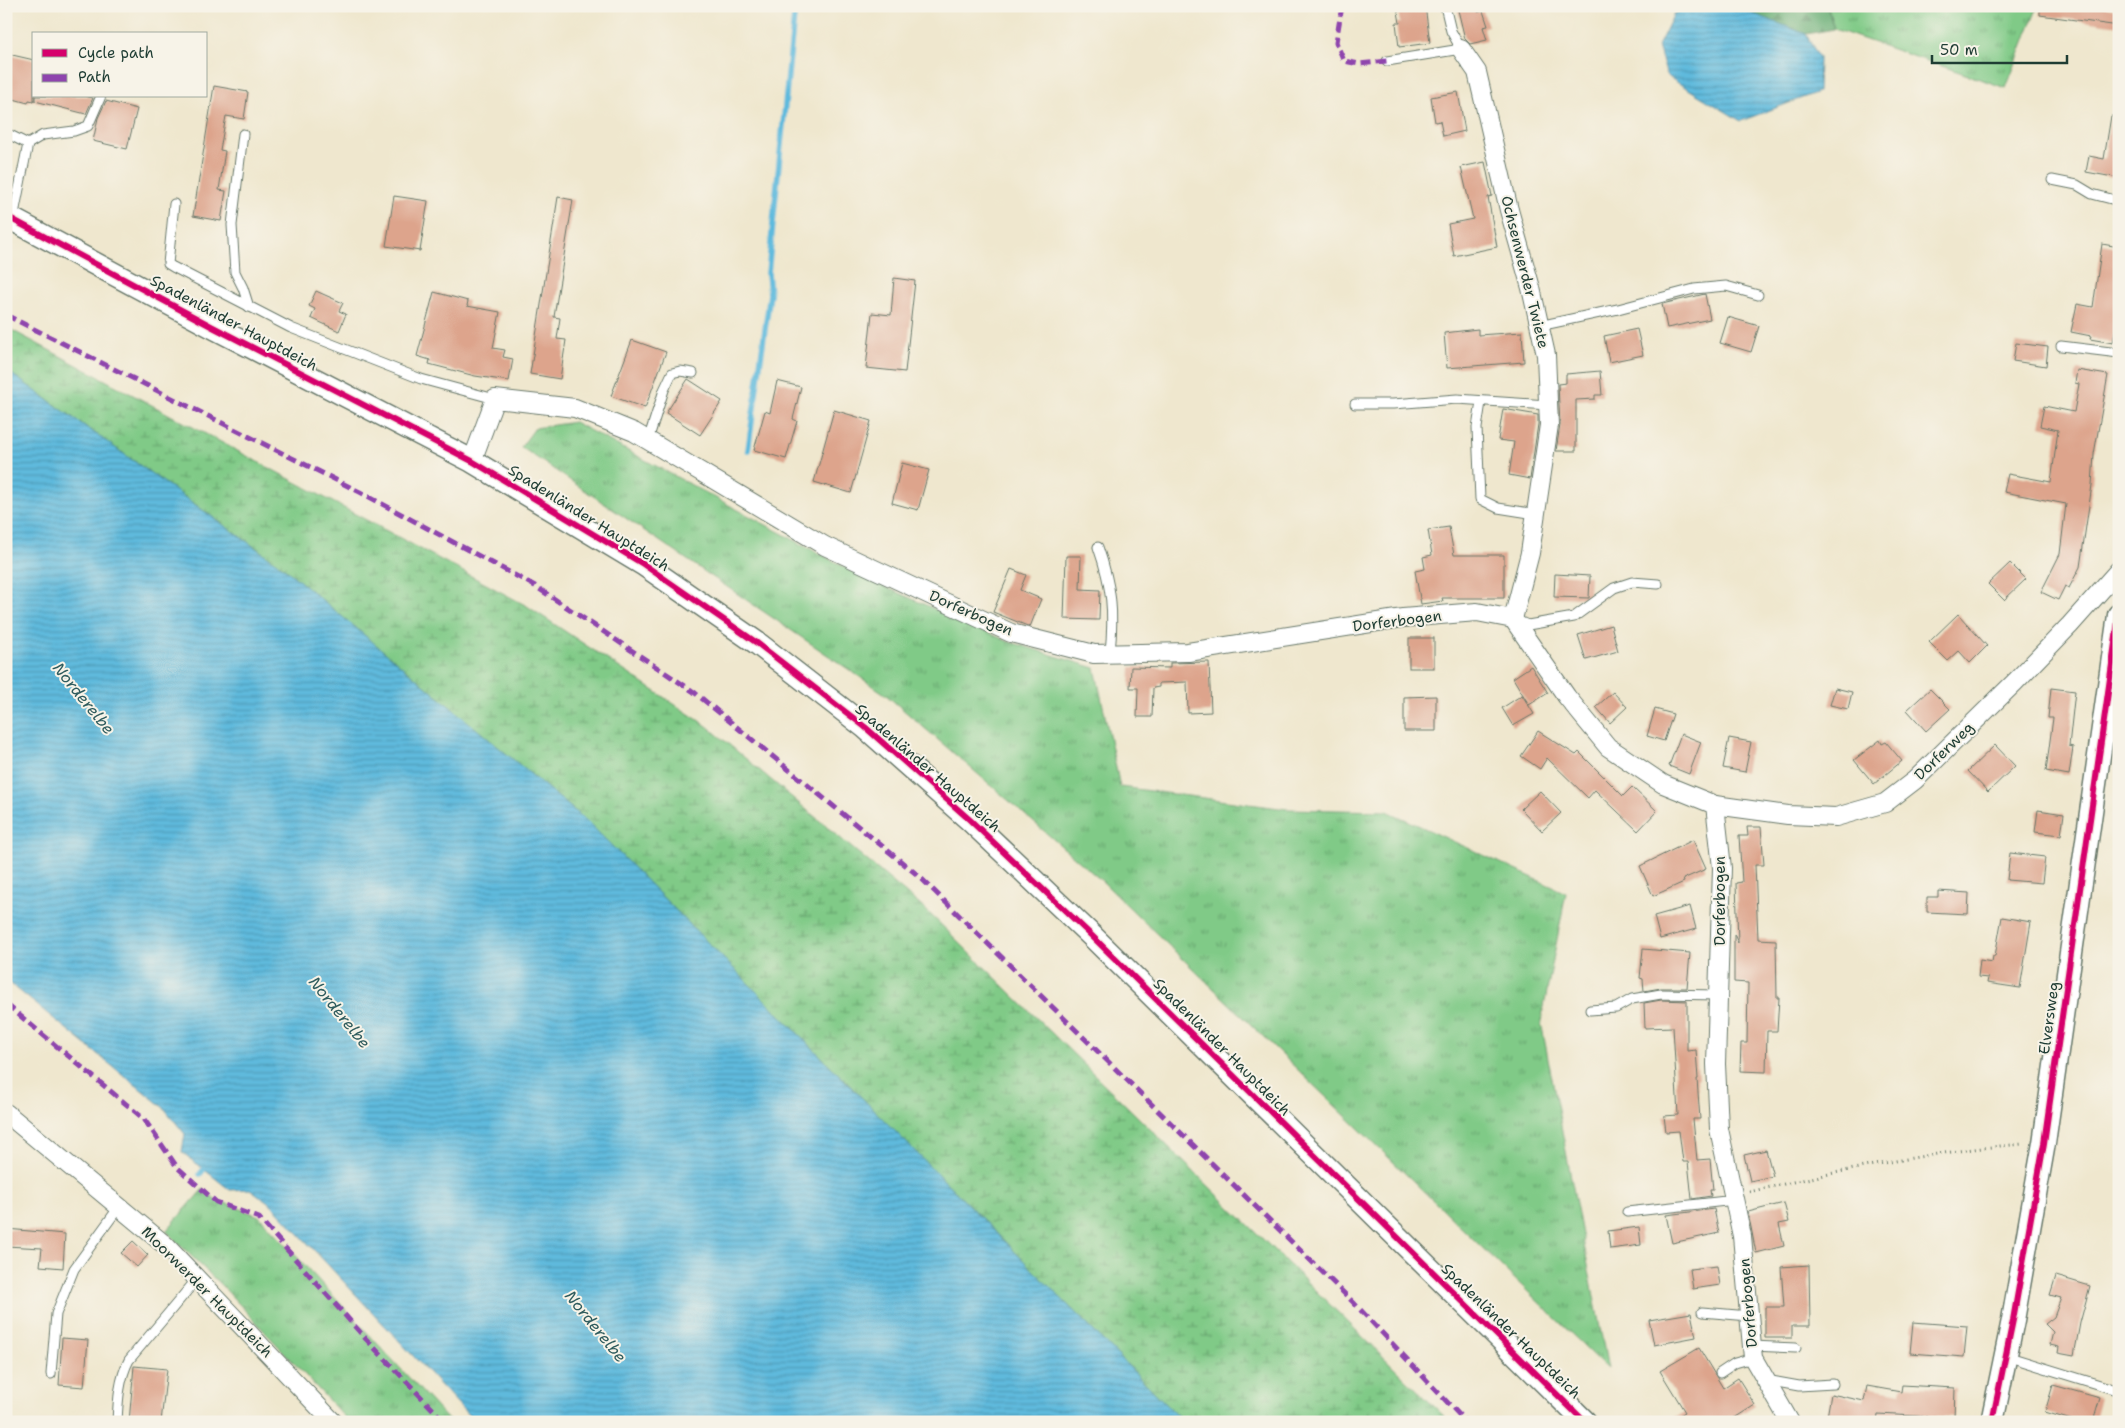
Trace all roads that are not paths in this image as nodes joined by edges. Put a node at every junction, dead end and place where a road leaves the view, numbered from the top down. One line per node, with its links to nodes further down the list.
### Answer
1 (1445, 6): 2 (lane)
2 (1461, 49): 3 (lane); 14 (street, Ochsenwerder Twiete)
3 (1387, 61)
4 (100, 98): 7 (lane)
5 (6, 133): 7 (lane)
6 (243, 134): 13 (lane)
7 (28, 144): 11 (lane)
8 (2052, 180): 9 (lane)
9 (2119, 201)
10 (174, 204): 13 (lane)
11 (10, 217): 23 (street, Spadenländer Hauptdeich)
12 (1758, 295): 14 (lane)
13 (249, 307): 18 (lane)
14 (1539, 326): 21 (street, Ochsenwerder Twiete)
15 (2061, 346): 16 (lane)
16 (2119, 353)
17 (693, 373): 22 (lane)
18 (495, 399): 22 (street, Dorferbogen); 23 (street)
19 (1481, 402): 20 (lane); 21 (lane); 24 (lane)
20 (1355, 404)
21 (1548, 405): 24 (street, Ochsenwerder Twiete)
22 (648, 440): 30 (street, Dorferbogen)
23 (472, 461): 51 (street, Spadenländer Hauptdeich)
24 (1536, 514): 29 (street, Ochsenwerder Twiete)
25 (1098, 547): 30 (lane)
26 (2119, 570): 31 (street, Dorferweg)
27 (1658, 584): 29 (lane)
28 (2119, 615): 43 (street, Elversweg)
29 (1513, 619): 30 (street, Dorferbogen); 31 (street)
30 (1110, 653)
31 (1715, 805): 32 (street, Dorferbogen)
32 (1718, 995): 33 (lane); 35 (street, Dorferbogen)
33 (1590, 1010)
34 (7, 1113): 36 (street, Moorwerder Hauptdeich)
35 (1734, 1198): 37 (lane); 40 (street, Dorferbogen)
36 (119, 1207): 38 (street, Moorwerder Hauptdeich); 45 (lane)
37 (1627, 1212)
38 (197, 1279): 49 (lane); 50 (street, Moorwerder Hauptdeich)
39 (1702, 1312): 40 (lane)
40 (1749, 1316): 42 (street, Dorferbogen)
41 (1796, 1348): 42 (lane)
42 (1753, 1352): 44 (lane); 46 (street, Dorferbogen)
43 (2006, 1356): 48 (lane); 53 (street, Elversweg)
44 (1720, 1373)
45 (51, 1374)
46 (1766, 1380): 47 (lane); 52 (street, Dorferbogen)
47 (1833, 1384)
48 (2113, 1388)
49 (117, 1422)
50 (332, 1422)
51 (1585, 1422)
52 (1790, 1422)
53 (1992, 1422)

